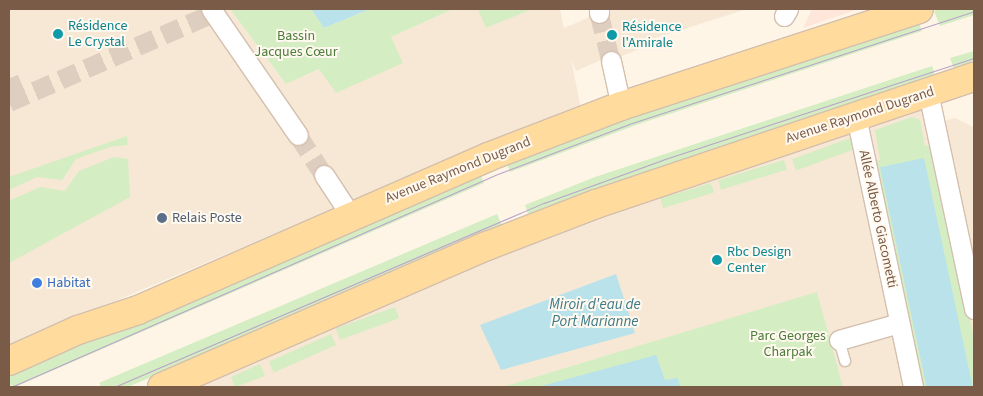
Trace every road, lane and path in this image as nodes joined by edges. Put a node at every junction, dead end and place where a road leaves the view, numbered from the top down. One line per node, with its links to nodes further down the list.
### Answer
1 (919, 9): 6 (main road, Avenue Raymond Dugrand)
2 (213, 11): 8 (street)
3 (610, 61): 6 (street)
4 (974, 77): 5 (main road, Avenue Raymond Dugrand)
5 (928, 92): 7 (main road, Avenue Raymond Dugrand); 11 (street)
6 (621, 106): 10 (main road, Avenue Raymond Dugrand)
7 (856, 116): 12 (street, Allée Alberto Giacometti); 16 (main road, Avenue Raymond Dugrand)
8 (298, 135)
9 (324, 176): 10 (street)
10 (351, 216): 14 (main road, Avenue Raymond Dugrand)
11 (974, 309)
12 (899, 323): 13 (street); 17 (street, Allée Alberto Giacometti)
13 (839, 340): 15 (lane)
14 (9, 361)
15 (846, 361)
16 (162, 387)
17 (913, 387)

